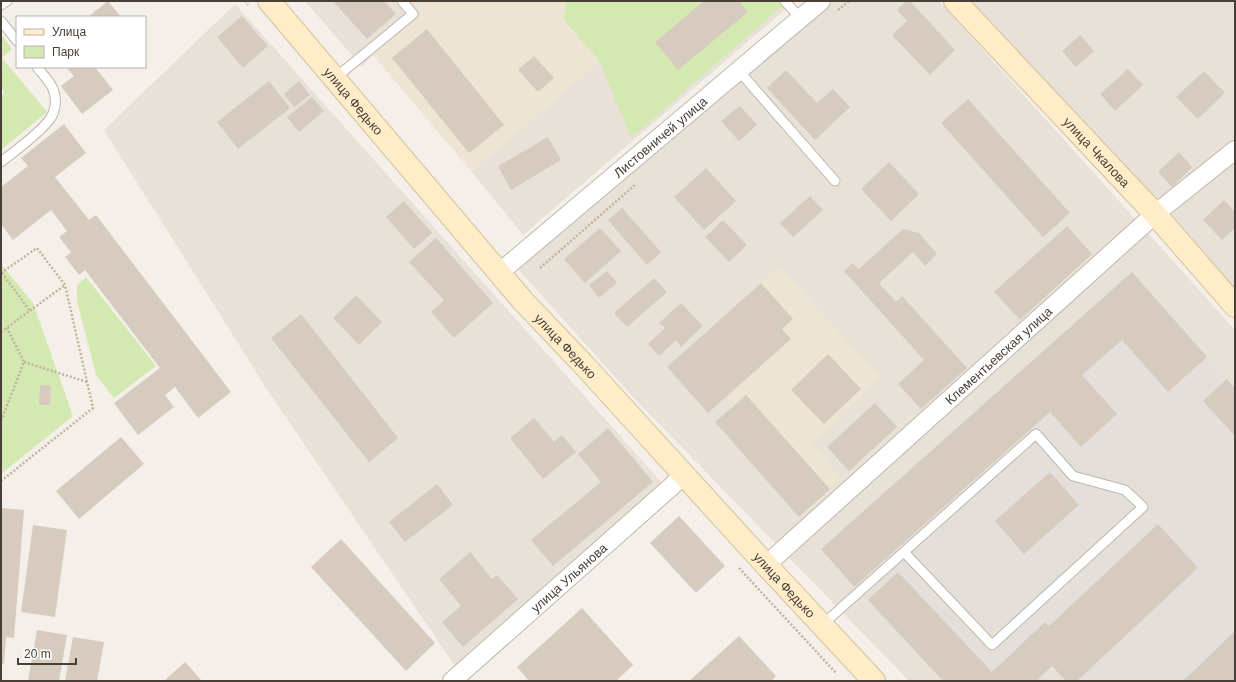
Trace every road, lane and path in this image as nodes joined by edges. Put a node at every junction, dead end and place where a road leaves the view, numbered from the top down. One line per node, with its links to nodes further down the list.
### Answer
1 (6, 1): 7 (lane)
2 (269, 1): 13 (main road, улица Федько)
3 (402, 1): 13 (lane)
4 (785, 1): 8 (lane)
5 (822, 1): 8 (street, Листовничей улица)
6 (955, 1): 17 (main road, улица Чкалова)
7 (1, 6)
8 (801, 18): 12 (street, Листовничей улица)
9 (1, 21): 10 (lane)
10 (16, 40)
11 (38, 68): 15 (lane)
12 (739, 71): 16 (lane); 19 (street, Листовничей улица)
13 (334, 78): 19 (main road, улица Федько)
14 (1235, 150): 17 (street, Клементьевская улица)
15 (1, 162)
16 (835, 181)
17 (1155, 214): 21 (main road, улица Чкалова); 31 (street, Клементьевская улица)
18 (1, 273): 20 (path); 22 (path)
19 (499, 273): 28 (main road, улица Федько)
20 (65, 285): 22 (path); 26 (path)
21 (1235, 306)
22 (30, 311): 23 (path)
23 (7, 328): 24 (path); 25 (path)
24 (1, 332)
25 (24, 362): 26 (path); 27 (path)
26 (87, 383): 29 (path)
27 (1, 421)
28 (684, 473): 31 (main road, улица Федько); 33 (street, улица Ульянова)
29 (1, 482)
30 (904, 552): 30 (lane); 32 (lane)
31 (766, 565): 32 (main road, улица Федько)
32 (822, 625): 34 (main road, улица Федько)
33 (452, 681)
34 (874, 681)

